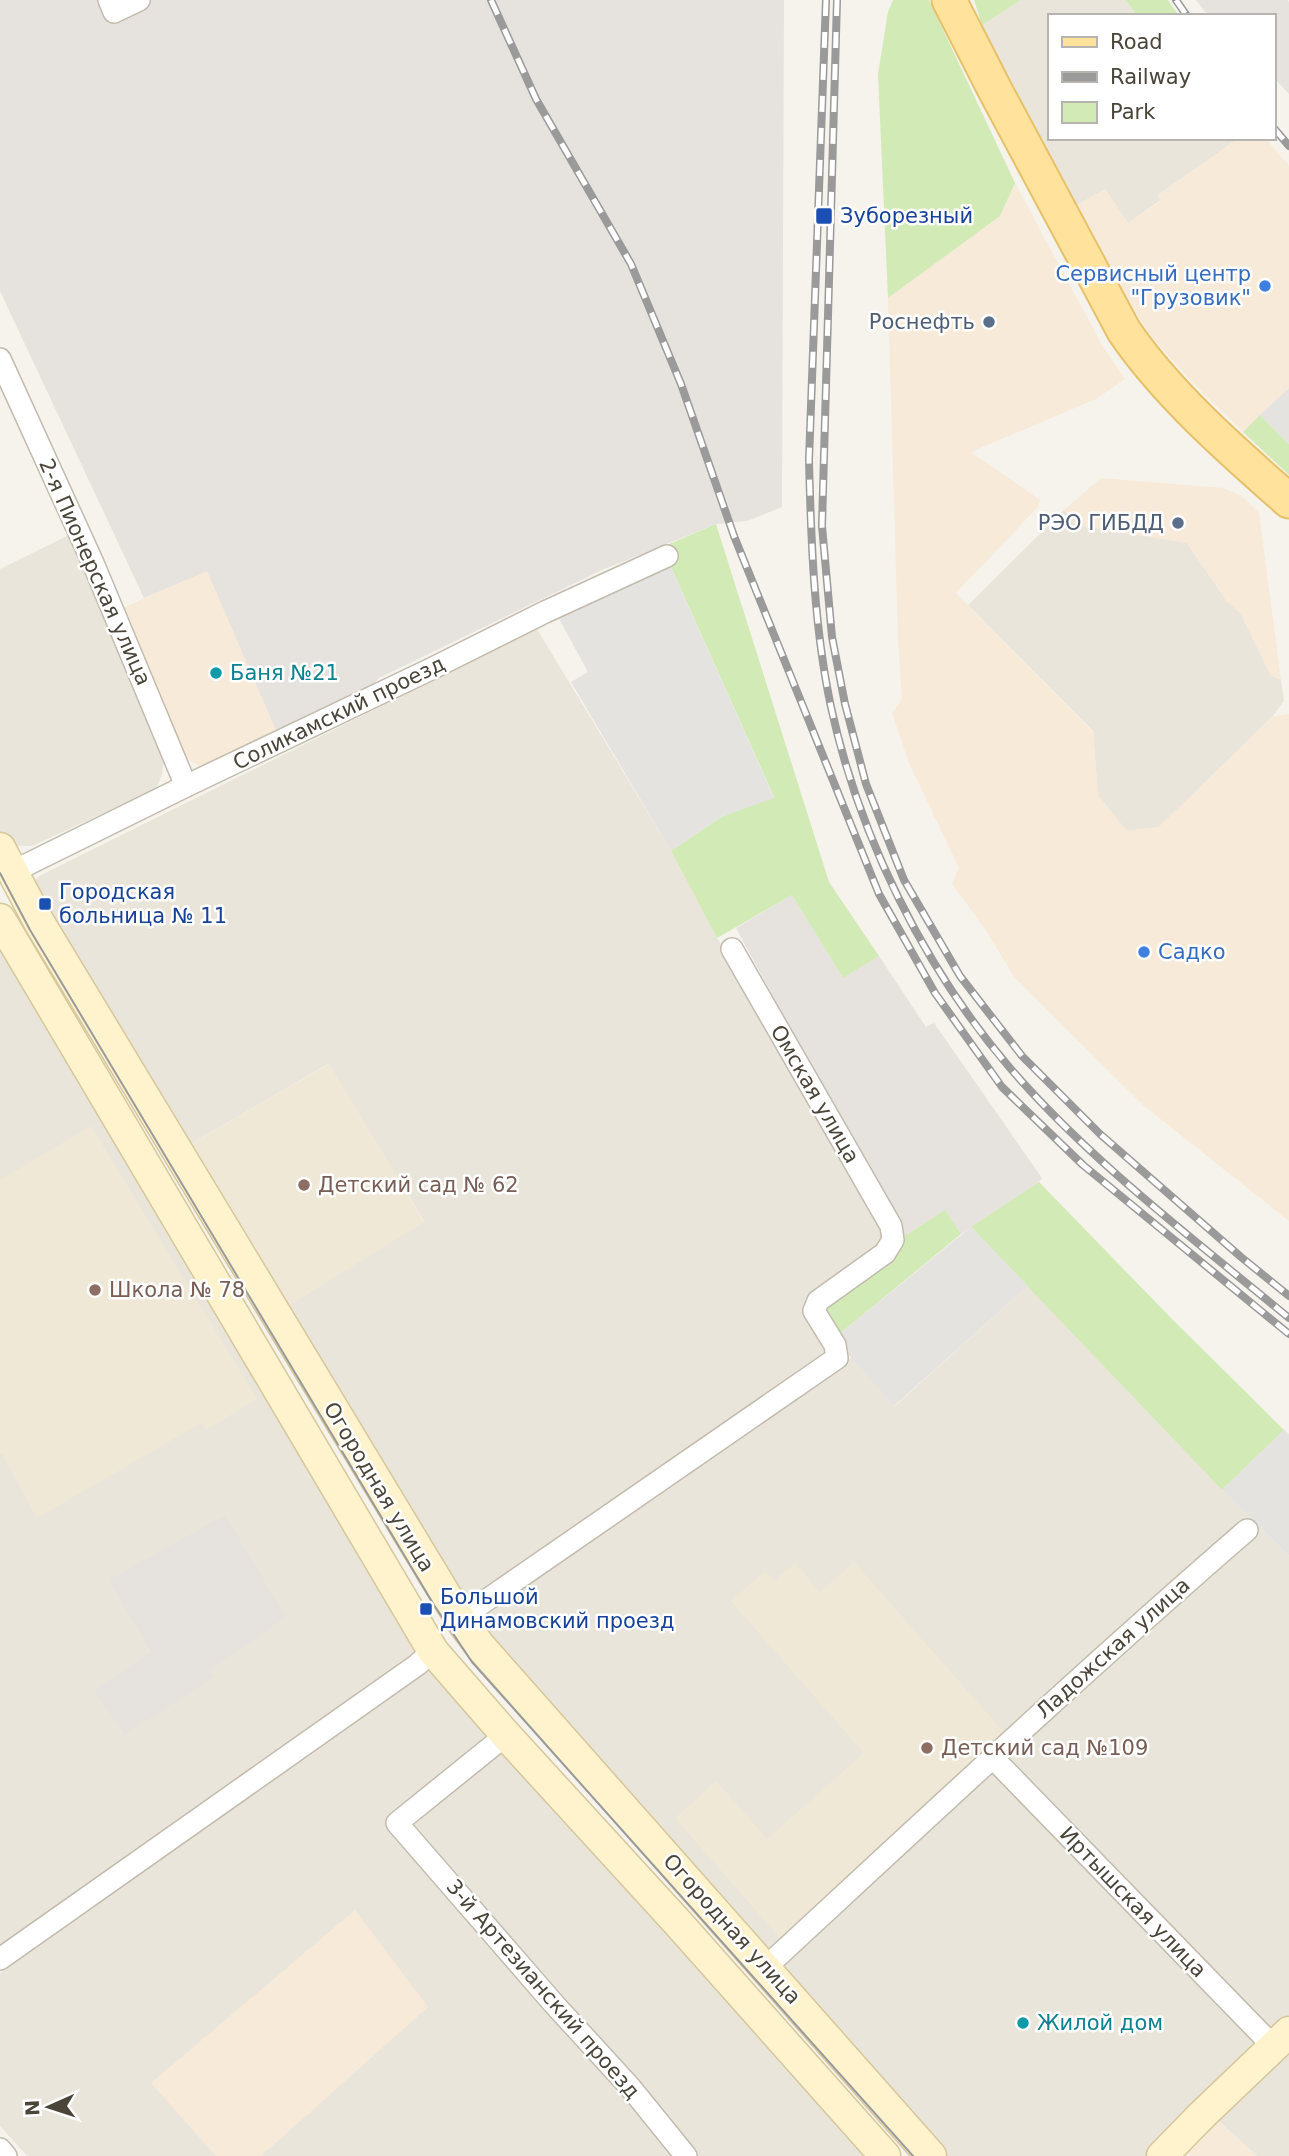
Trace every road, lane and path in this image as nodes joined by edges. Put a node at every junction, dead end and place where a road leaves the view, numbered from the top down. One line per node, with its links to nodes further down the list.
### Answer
1 (109, 0): 2 (street)
2 (139, 0)
3 (949, 0): 5 (main road)
4 (0, 359): 7 (street, 2-я Пионерская улица)
5 (1289, 500)
6 (667, 556): 7 (street, Соликамский проезд)
7 (186, 786): 8 (street, Соликамский проезд)
8 (6, 860): 12 (street, Огородная улица)
9 (0, 919): 13 (street, Огородная улица)
10 (732, 949): 12 (street, Омская улица)
11 (1247, 1530): 15 (street, Ладожская улица)
12 (462, 1622): 17 (street, Огородная улица)
13 (433, 1651): 14 (street, Огородная улица); 16 (street)
14 (506, 1735): 21 (street, 3-й Артезианский проезд); 22 (street, Огородная улица)
15 (992, 1757): 17 (street, Ладожская улица); 18 (street, Иртышская улица)
16 (0, 1959)
17 (766, 1967): 23 (street, Огородная улица)
18 (1282, 2040): 24 (street)
19 (0, 2149): 20 (street)
20 (6, 2156)
21 (686, 2156)
22 (885, 2156)
23 (931, 2156)
24 (1162, 2156)

